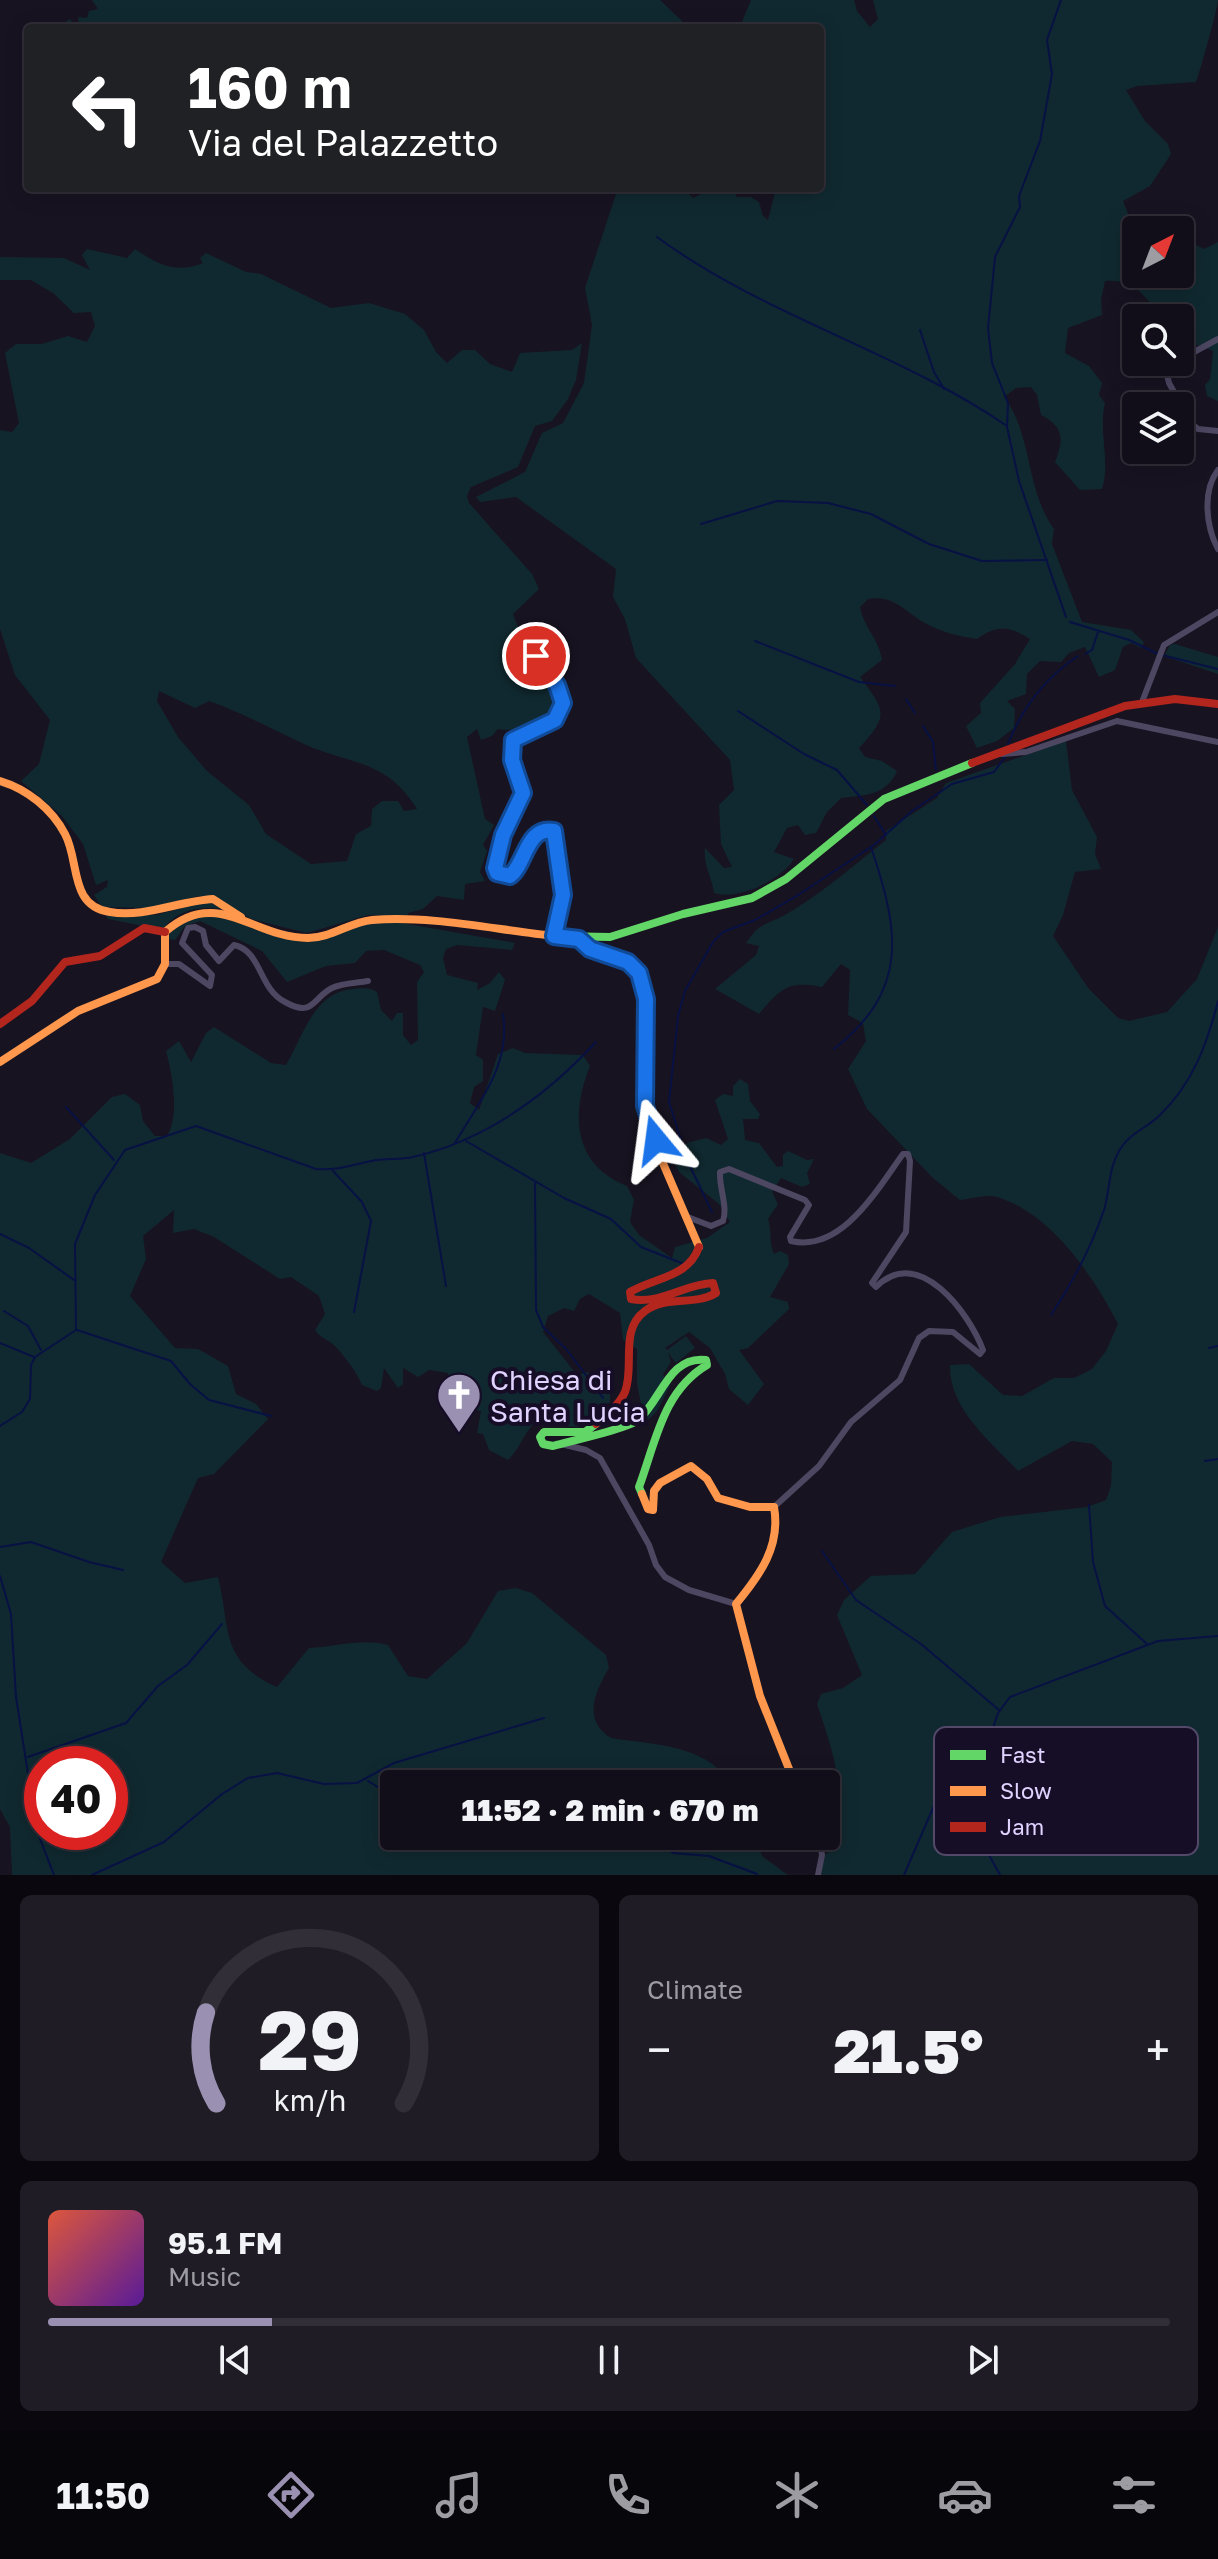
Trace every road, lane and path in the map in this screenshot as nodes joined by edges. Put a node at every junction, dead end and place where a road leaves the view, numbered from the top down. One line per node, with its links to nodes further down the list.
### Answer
1 (1218, 339): 2 (street)
2 (1194, 352)
3 (1167, 376): 4 (street)
4 (1218, 431)
5 (1218, 470): 6 (street)
6 (1218, 549)
7 (1218, 612): 9 (street)
8 (536, 656): 16 (street)
9 (1142, 702): 10 (street); 12 (street)
10 (1218, 704)
11 (1218, 742): 12 (street)
12 (999, 755): 17 (street)
13 (0, 781): 14 (street)
14 (248, 922): 15 (street); 16 (street)
15 (165, 932): 18 (street); 20 (street)
16 (554, 936): 17 (street)
17 (579, 939): 22 (street)
18 (165, 964): 19 (street); 21 (street)
19 (368, 981)
20 (0, 1024)
21 (0, 1062)
22 (685, 1216): 23 (street); 24 (street)
23 (558, 1443): 24 (street); 25 (street)
24 (774, 1507): 25 (street)
25 (736, 1604): 26 (street)
26 (789, 1770)
27 (821, 1850): 28 (street)
28 (818, 1874)

